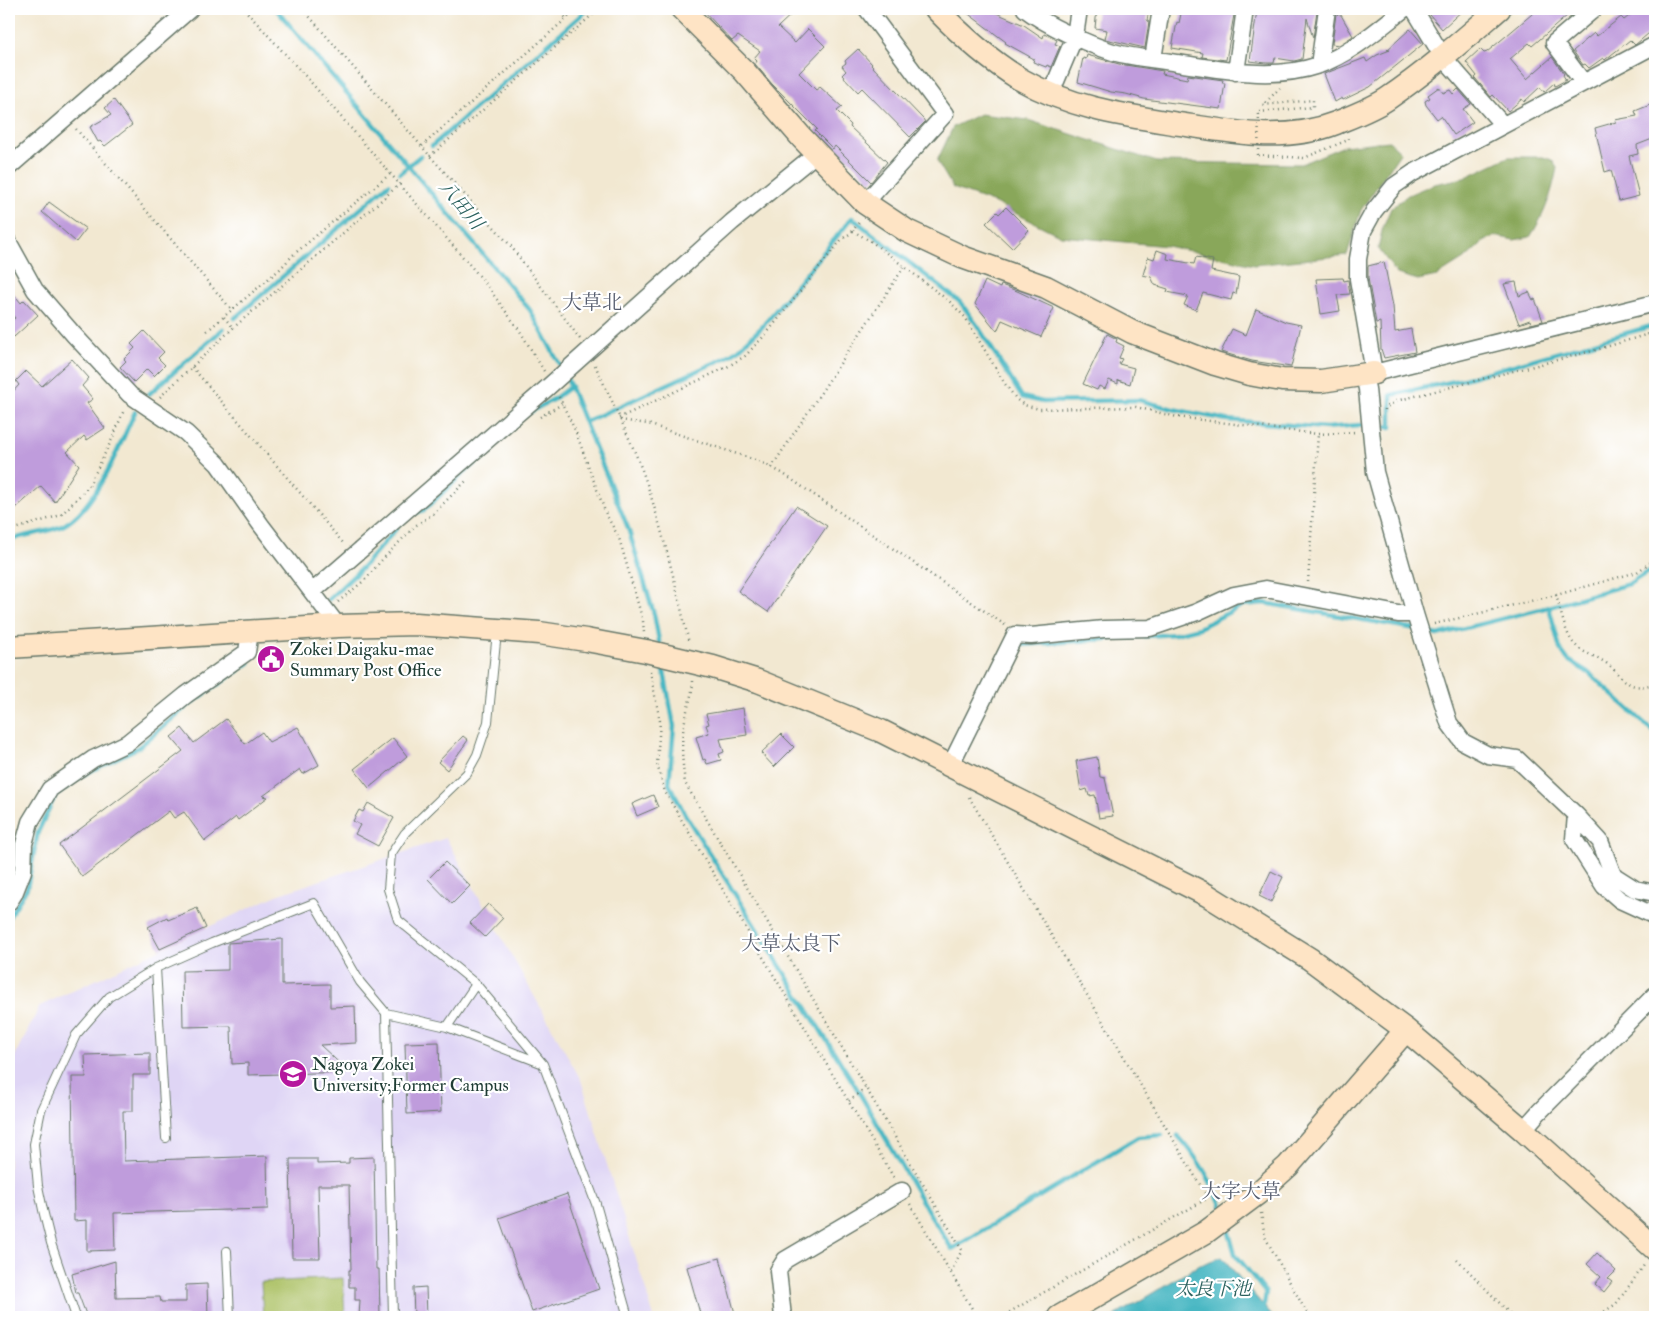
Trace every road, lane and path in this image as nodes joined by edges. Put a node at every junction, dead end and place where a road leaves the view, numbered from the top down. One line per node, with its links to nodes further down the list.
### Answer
1 (190, 9): 30 (street)
2 (244, 9): 38 (path)
3 (303, 9): 34 (path)
4 (558, 9): 19 (path)
5 (577, 9): 19 (path)
6 (599, 9): 36 (path)
7 (682, 9): 35 (street)
8 (868, 9): 40 (street)
9 (936, 9): 28 (street)
10 (1025, 9): 20 (street)
11 (1080, 9): 20 (street)
12 (1161, 9): 23 (street)
13 (1245, 9): 25 (street)
14 (1327, 9): 24 (street)
15 (1404, 9): 24 (street)
16 (1414, 9): 22 (street)
17 (1499, 9): 22 (street)
18 (1594, 9): 27 (street)
19 (566, 18): 34 (path)
20 (1075, 36): 23 (street); 28 (street)
21 (1655, 45): 27 (street)
22 (1442, 57): 28 (street); 32 (street)
23 (1153, 59): 25 (street)
24 (1319, 65): 26 (street)
25 (1236, 72): 26 (street)
26 (1284, 73): 29 (path)
27 (1583, 82): 32 (street)
28 (1051, 93)
29 (1263, 105): 31 (path); 33 (path, bridge)
30 (66, 117): 37 (street); 45 (path)
31 (1262, 120)
32 (1503, 125): 52 (street)
33 (1348, 135)
34 (422, 146): 36 (path)
35 (817, 153): 40 (street); 50 (street)
36 (430, 156): 50 (path)
37 (9, 168)
38 (390, 174): 39 (path); 45 (path)
39 (400, 184): 47 (path); 53 (path)
40 (864, 210): 41 (path); 52 (street)
41 (853, 230): 43 (path); 58 (path)
42 (9, 244): 54 (street)
43 (904, 267): 61 (path); 62 (path)
44 (1655, 303): 52 (street)
45 (232, 310): 46 (path)
46 (224, 316): 47 (path); 48 (path)
47 (233, 328): 51 (path)
48 (207, 331)
49 (1655, 332): 57 (path)
50 (588, 350): 53 (street); 58 (path)
51 (192, 367): 56 (path); 65 (path)
52 (1369, 374): 60 (street)
53 (552, 383): 55 (path); 65 (street)
54 (130, 395): 56 (street); 64 (path)
55 (562, 404): 59 (path); 76 (path)
56 (148, 408): 68 (street)
57 (1384, 416)
58 (620, 419): 62 (path); 77 (path)
59 (532, 421)
60 (1371, 432): 61 (path); 71 (street)
61 (1318, 434): 67 (path)
62 (771, 468): 74 (path)
63 (471, 476): 70 (path)
64 (9, 531)
65 (354, 556): 68 (street)
66 (1655, 559): 69 (path)
67 (1308, 588)
68 (312, 592): 70 (street)
69 (1556, 595): 71 (path); 78 (path)
70 (331, 618): 72 (street); 73 (street)
71 (1416, 620): 74 (street); 81 (street)
72 (497, 630): 76 (street); 86 (lane)
73 (250, 632): 75 (street); 83 (street)
74 (1015, 636): 79 (street)
75 (9, 647)
76 (646, 651): 77 (street); 93 (path)
77 (693, 662): 79 (street); 92 (path)
78 (1655, 683)
79 (950, 766): 90 (street)
80 (965, 791): 108 (path)
81 (1576, 815): 82 (street); 84 (street)
82 (1655, 893)
83 (9, 902)
84 (1655, 916)
85 (156, 968): 88 (lane); 95 (lane); 102 (lane)
86 (476, 984): 89 (lane); 91 (lane)
87 (1655, 995): 94 (street)
88 (386, 1013): 89 (lane); 104 (lane)
89 (447, 1027): 91 (lane)
90 (1406, 1030): 94 (street); 97 (street)
91 (543, 1064): 105 (lane)
92 (864, 1089): 93 (path); 101 (path)
93 (848, 1101): 96 (path)
94 (1523, 1130): 98 (street)
95 (166, 1138)
96 (902, 1191): 101 (path); 106 (street)
97 (1250, 1199): 109 (street); 110 (path)
98 (1655, 1248): 112 (path)
99 (226, 1251): 103 (lane)
100 (1457, 1259): 111 (path)
101 (950, 1272): 107 (path)
102 (76, 1317)
103 (230, 1317)
104 (393, 1317)
105 (628, 1317)
106 (783, 1317)
107 (977, 1317)
108 (1001, 1317)
109 (1059, 1317)
110 (1309, 1317)
111 (1513, 1317)
112 (1596, 1317)

